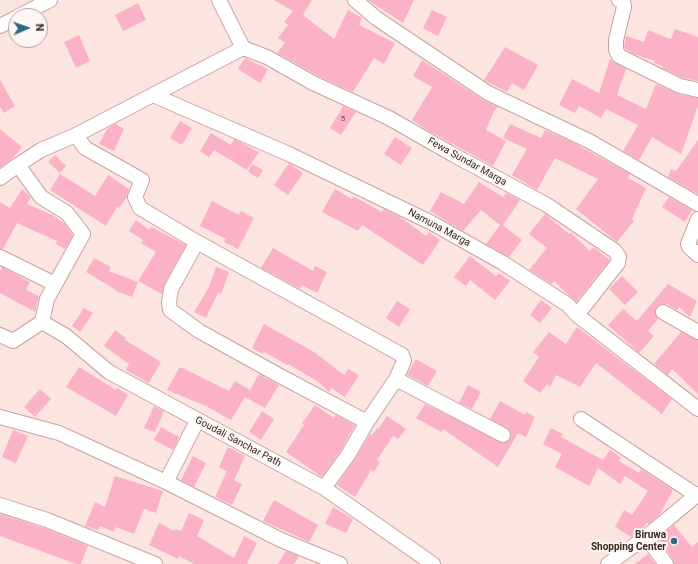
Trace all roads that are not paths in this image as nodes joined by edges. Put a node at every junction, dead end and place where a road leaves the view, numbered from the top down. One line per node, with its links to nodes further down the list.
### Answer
1 (50, 0): 5 (street)
2 (219, 0): 6 (street)
3 (355, 0): 12 (street)
4 (618, 0): 7 (street)
5 (34, 8)
6 (244, 48): 8 (street); 19 (street, Fewa Sundar Marga)
7 (698, 90)
8 (153, 95): 9 (street); 19 (street, Namuna Marga)
9 (76, 135): 10 (street); 14 (street)
10 (18, 165): 11 (street); 17 (street)
11 (0, 178)
12 (698, 204)
13 (698, 219): 15 (street)
14 (197, 242): 23 (street); 28 (street)
15 (698, 255)
16 (0, 257): 17 (street)
17 (55, 284): 20 (street)
18 (663, 312): 21 (street)
19 (577, 315): 24 (street, Namuna Marga)
20 (42, 322): 22 (street); 27 (street, Goudali Sanchar Path)
21 (698, 332)
22 (0, 335)
23 (396, 379): 28 (street); 29 (street)
24 (698, 409)
25 (0, 417): 30 (street)
26 (581, 419): 32 (street)
27 (198, 421): 30 (street); 31 (street, Goudali Sanchar Path)
28 (367, 422): 31 (street)
29 (503, 435)
30 (166, 482): 36 (street)
31 (324, 488): 37 (street, Goudali Sanchar Path)
32 (697, 495): 34 (street)
33 (0, 504): 35 (street)
34 (646, 538): 38 (street); 39 (street)
35 (155, 564)
36 (340, 564)
37 (433, 564)
38 (608, 564)
39 (666, 564)

